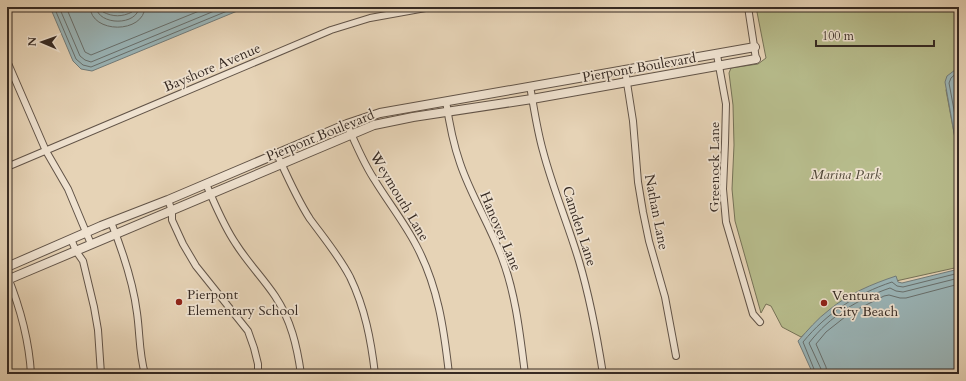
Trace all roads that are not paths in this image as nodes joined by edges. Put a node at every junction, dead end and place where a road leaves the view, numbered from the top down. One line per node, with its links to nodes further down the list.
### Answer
1 (431, 7): 16 (street, Bayshore Avenue)
2 (748, 7): 3 (street)
3 (755, 47): 4 (street, Pierpont Boulevard); 5 (street)
4 (717, 54): 7 (street, Greenock Lane); 8 (street, Pierpont Boulevard)
5 (756, 59): 7 (street, Pierpont Boulevard)
6 (7, 63): 16 (street)
7 (719, 66): 9 (street, Pierpont Boulevard); 32 (street, Greenock Lane)
8 (625, 70): 9 (street, Nathan Lane); 10 (street, Pierpont Boulevard)
9 (627, 82): 11 (street, Pierpont Boulevard); 33 (street, Nathan Lane)
10 (530, 86): 11 (street, Camden Lane); 12 (street, Pierpont Boulevard)
11 (532, 99): 13 (street, Pierpont Boulevard); 42 (street, Camden Lane)
12 (446, 100): 13 (street, Hanover Lane); 14 (street, Pierpont Boulevard)
13 (447, 111): 15 (street, Pierpont Boulevard); 41 (street, Hanover Lane)
14 (347, 124): 15 (street, Weymouth Lane); 17 (street, Pierpont Boulevard)
15 (352, 135): 18 (street, Pierpont Boulevard); 40 (street, Weymouth Lane)
16 (46, 151): 19 (street, Bayshore Avenue); 25 (street)
17 (277, 154): 18 (street); 20 (street, Pierpont Boulevard)
18 (282, 164): 21 (street, Pierpont Boulevard); 39 (street)
19 (7, 167)
20 (206, 184): 21 (street); 22 (street, Pierpont Boulevard)
21 (211, 195): 23 (street, Pierpont Boulevard); 38 (street)
22 (168, 200): 23 (street); 24 (street, Pierpont Boulevard)
23 (172, 211): 26 (street, Pierpont Boulevard); 37 (street)
24 (111, 222): 25 (street, Pierpont Boulevard); 26 (street)
25 (86, 232): 27 (street, Pierpont Boulevard); 28 (street)
26 (115, 234): 28 (street, Pierpont Boulevard); 36 (street)
27 (71, 239): 29 (street); 30 (street, Pierpont Boulevard)
28 (91, 244): 29 (street, Pierpont Boulevard)
29 (76, 251): 31 (street, Pierpont Boulevard); 35 (street)
30 (7, 267)
31 (8, 278): 34 (street)
32 (760, 322)
33 (676, 356)
34 (31, 374)
35 (101, 374)
36 (145, 374)
37 (258, 374)
38 (301, 374)
39 (375, 374)
40 (449, 374)
41 (525, 374)
42 (603, 374)

